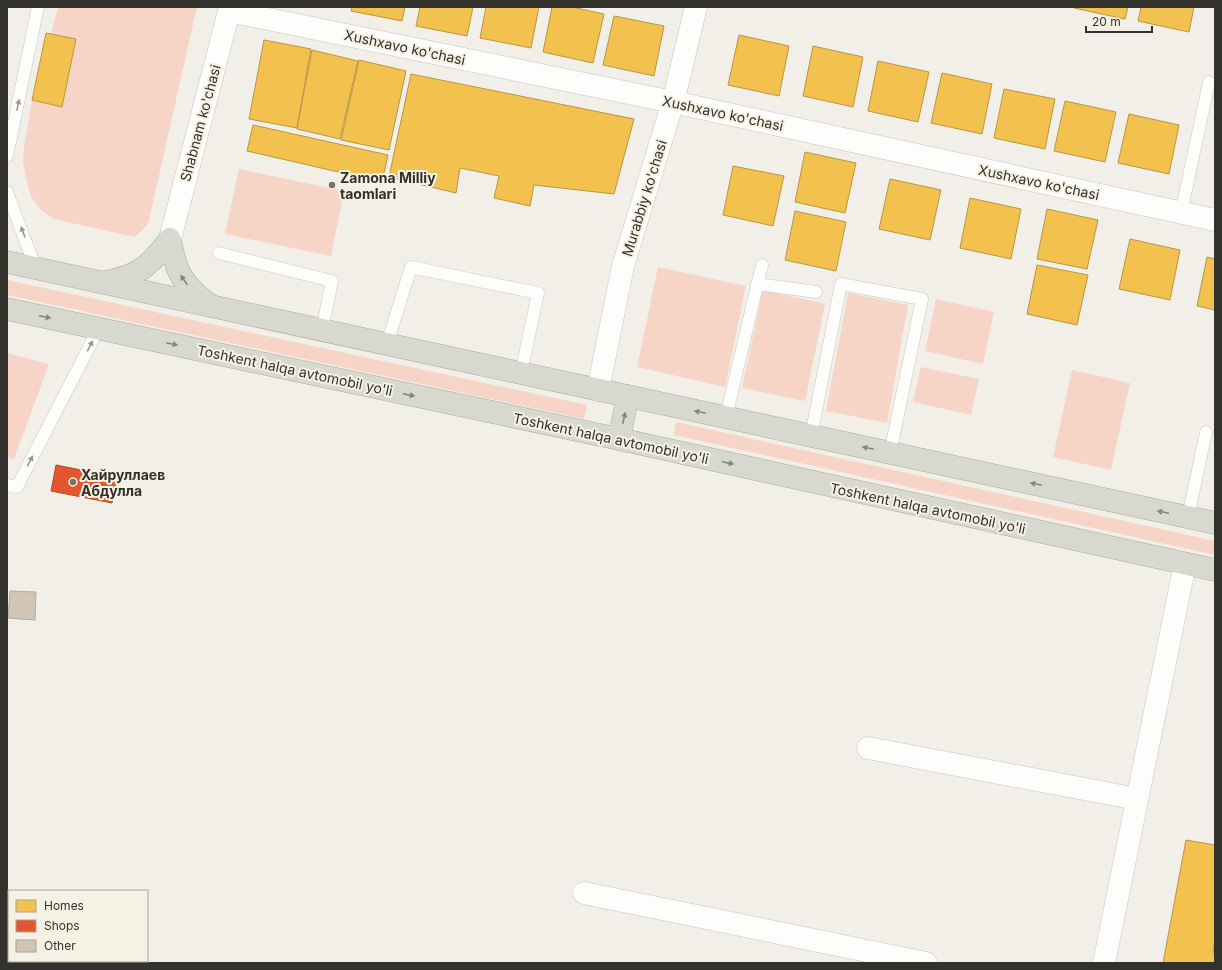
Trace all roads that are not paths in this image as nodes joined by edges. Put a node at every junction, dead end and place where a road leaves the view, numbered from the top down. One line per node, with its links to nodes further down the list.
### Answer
1 (38, 7): 6 (lane, one-way to 1)
2 (696, 7): 5 (street, Murabbiy ko'chasi)
3 (230, 9): 5 (street, Xushxavo ko'chasi); 10 (street, Shabnam ko'chasi)
4 (1209, 82): 8 (lane)
5 (673, 102): 8 (street, Xushxavo ko'chasi); 24 (street, Murabbiy ko'chasi)
6 (7, 156)
7 (7, 192): 14 (lane, one-way to 7)
8 (1181, 213): 9 (street, Xushxavo ko'chasi)
9 (1215, 220)
10 (170, 239): 15 (highway); 18 (highway, one-way to 10)
11 (219, 253): 21 (lane)
12 (7, 262): 14 (highway)
13 (762, 265): 16 (lane)
14 (36, 269): 15 (highway)
15 (99, 282): 18 (highway)
16 (758, 284): 17 (lane); 26 (lane)
17 (816, 292)
18 (212, 306): 21 (highway)
19 (7, 309): 20 (highway, Toshkent halqa avtomobil yo'li, one-way to 20)
20 (99, 328): 29 (highway, Toshkent halqa avtomobil yo'li, one-way to 29); 31 (lane, one-way to 20)
21 (322, 330): 22 (highway)
22 (387, 344): 23 (highway); 23 (lane)
23 (521, 373): 24 (highway)
24 (598, 390): 25 (highway)
25 (628, 396): 26 (highway, one-way to 25); 29 (highway, one-way to 25)
26 (726, 418): 28 (highway)
27 (1206, 432): 32 (lane)
28 (811, 436): 30 (highway, one-way to 28); 30 (lane)
29 (619, 440): 34 (highway, Toshkent halqa avtomobil yo'li, one-way to 34)
30 (890, 453): 32 (highway, one-way to 30)
31 (7, 485)
32 (1188, 517): 33 (highway)
33 (1215, 523)
34 (1185, 564): 35 (highway, Toshkent halqa avtomobil yo'li); 37 (street)
35 (1215, 570)
36 (868, 748): 37 (street)
37 (1137, 799): 40 (street)
38 (584, 893): 39 (street)
39 (926, 963)
40 (1104, 963)

